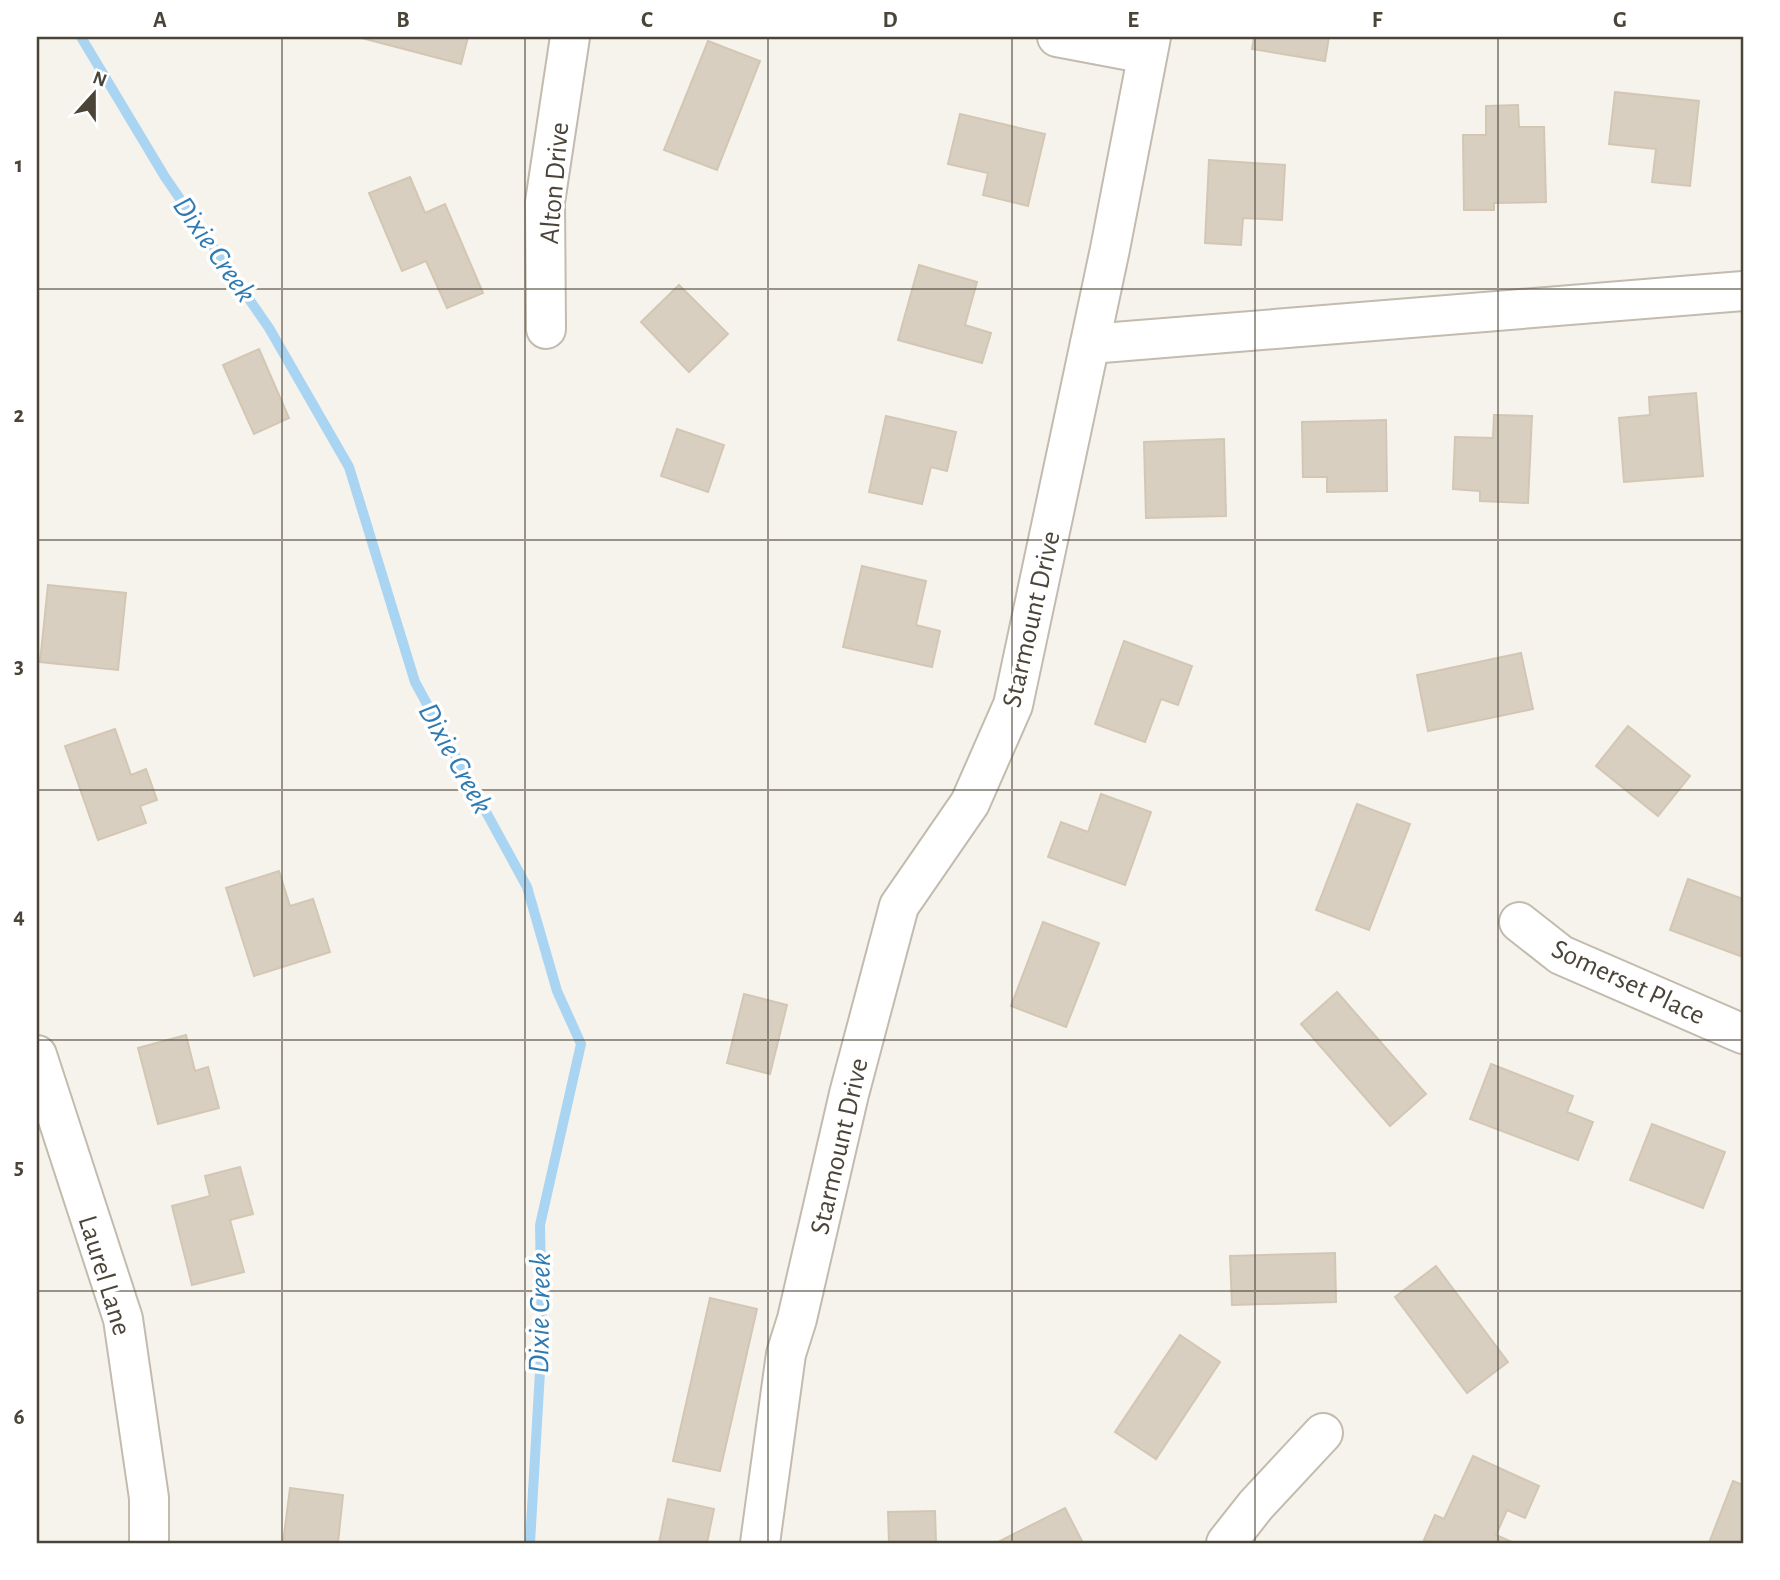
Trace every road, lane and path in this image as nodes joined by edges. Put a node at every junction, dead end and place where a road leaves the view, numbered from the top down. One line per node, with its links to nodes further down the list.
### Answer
1 (570, 37): 5 (street, Alton Drive)
2 (1057, 37): 3 (street)
3 (1149, 45): 6 (street, Starmount Drive)
4 (1743, 291): 6 (street)
5 (546, 329)
6 (1090, 344): 12 (street, Starmount Drive)
7 (1520, 922): 8 (street, Somerset Place)
8 (1743, 1034)
9 (37, 1055): 11 (street, Laurel Lane)
10 (1323, 1433): 13 (street)
11 (149, 1543)
12 (760, 1543)
13 (1226, 1543)

